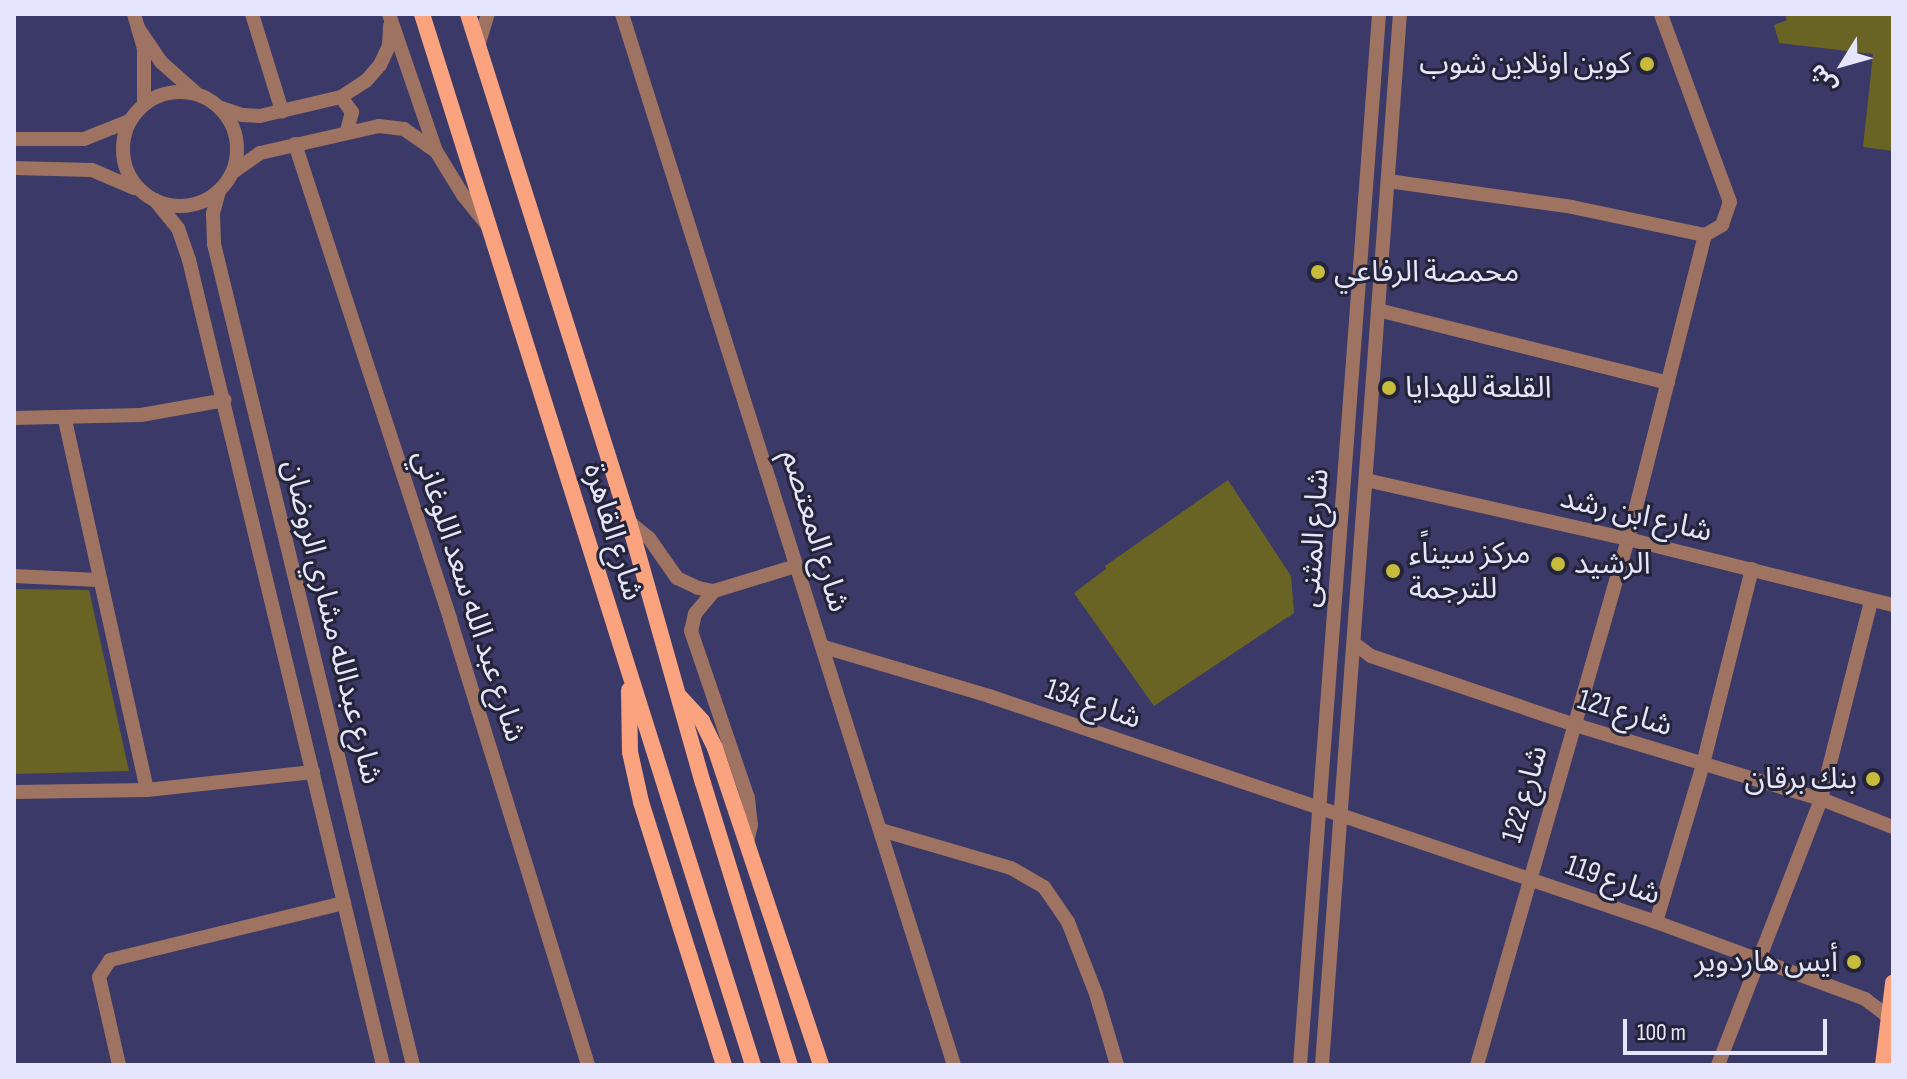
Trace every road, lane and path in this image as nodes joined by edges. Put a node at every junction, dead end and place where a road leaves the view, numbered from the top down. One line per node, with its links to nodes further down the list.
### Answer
1 (252, 14): 16 (street)
2 (389, 14): 13 (street); 22 (street)
3 (422, 14): 29 (main road, شارع القاهرة)
4 (468, 14): 11 (main road, شارع القاهرة)
5 (488, 14): 11 (street)
6 (622, 14): 43 (street, شارع المعتصم)
7 (1379, 14): 62 (street, شارع المثنى)
8 (1400, 14): 26 (street, شارع المثنى)
9 (1661, 14): 30 (street)
10 (136, 21): 12 (street); 14 (street)
11 (478, 46): 39 (main road, شارع القاهرة)
12 (200, 95): 14 (street); 15 (street)
13 (341, 97): 16 (street); 18 (street)
14 (144, 103): 17 (street)
15 (219, 108): 16 (street); 25 (street)
16 (282, 111)
17 (129, 121): 20 (street); 28 (street)
18 (347, 131): 21 (street); 22 (street)
19 (14, 139): 20 (street)
20 (67, 139): 24 (street)
21 (295, 144): 25 (street); 78 (street, شارع عبد الله سعد اللوغاني)
22 (436, 151): 29 (street)
23 (14, 168): 24 (street)
24 (66, 169): 28 (street)
25 (232, 172): 27 (street)
26 (1388, 181): 30 (street); 33 (street, شارع المثنى)
27 (219, 191): 28 (street); 31 (street, شارع عبدالله مشاري الروضان)
28 (150, 197): 32 (street, شارع عبدالله مشاري الروضان)
29 (487, 225): 54 (main road, شارع القاهرة)
30 (1705, 235): 34 (street, شارع 122)
31 (217, 257): 32 (street); 41 (street, شارع عبدالله مشاري الروضان)
32 (189, 260): 35 (street, شارع عبدالله مشاري الروضان)
33 (1378, 310): 34 (street); 38 (street, شارع المثنى)
34 (1668, 383): 40 (street, شارع 122)
35 (225, 400): 37 (street); 42 (street, شارع عبدالله مشاري الروضان)
36 (14, 418): 37 (street)
37 (65, 420): 46 (street)
38 (1366, 480): 40 (street, شارع ابن رشد); 52 (street, شارع المثنى)
39 (629, 522): 47 (street); 55 (main road, شارع القاهرة)
40 (1628, 539): 44 (street, شارع ابن رشد); 56 (street, شارع 122)
41 (287, 551): 42 (street); 51 (street, شارع عبدالله مشاري الروضان)
42 (263, 556): 49 (street, شارع عبدالله مشاري الروضان)
43 (796, 566): 47 (street); 53 (street, شارع المعتصم)
44 (1752, 569): 48 (street, شارع ابن رشد); 57 (street)
45 (14, 576): 46 (street)
46 (98, 580): 59 (street)
47 (714, 591): 66 (street)
48 (1871, 601): 50 (street, شارع ابن رشد); 61 (street)
49 (275, 605): 51 (street); 58 (street, شارع عبدالله مشاري الروضان)
50 (1893, 605)
51 (301, 608): 77 (street, شارع عبدالله مشاري الروضان)
52 (1355, 644): 56 (street, شارع 121); 63 (street, شارع المثنى)
53 (824, 647): 62 (street, شارع 134); 65 (street, شارع المعتصم)
54 (630, 680): 79 (main road); 80 (main road, شارع القاهرة)
55 (677, 693): 66 (main road); 81 (main road, شارع القاهرة)
56 (1572, 724): 57 (street, شارع 121); 67 (street, شارع 122)
57 (1703, 764): 61 (street, شارع 121); 69 (street)
58 (313, 772): 59 (street); 68 (street, شارع عبدالله مشاري الروضان)
59 (147, 790): 60 (street)
60 (14, 792)
61 (1821, 799): 64 (street, شارع 121); 70 (street)
62 (1322, 808): 63 (street, شارع 134); 84 (street, شارع المثنى)
63 (1343, 816): 67 (street, شارع 119); 85 (street, شارع المثنى)
64 (1890, 823)
65 (881, 830): 74 (street); 83 (street, شارع المعتصم)
66 (747, 843): 82 (main road)
67 (1528, 878): 69 (street, شارع 119); 86 (street, شارع 122)
68 (344, 903): 75 (street); 76 (street, شارع عبدالله مشاري الروضان)
69 (1656, 922): 70 (street, شارع 119)
70 (1760, 960): 72 (street, شارع 119); 87 (street)
71 (1893, 986): 72 (street); 73 (main road)
72 (1865, 999): 73 (street, شارع 119)
73 (1889, 1017): 88 (main road)
74 (1116, 1060)
75 (119, 1065)
76 (383, 1065)
77 (413, 1065)
78 (588, 1065)
79 (724, 1065)
80 (753, 1065)
81 (790, 1065)
82 (821, 1065)
83 (954, 1065)
84 (1300, 1065)
85 (1322, 1065)
86 (1477, 1065)
87 (1718, 1065)
88 (1883, 1065)

